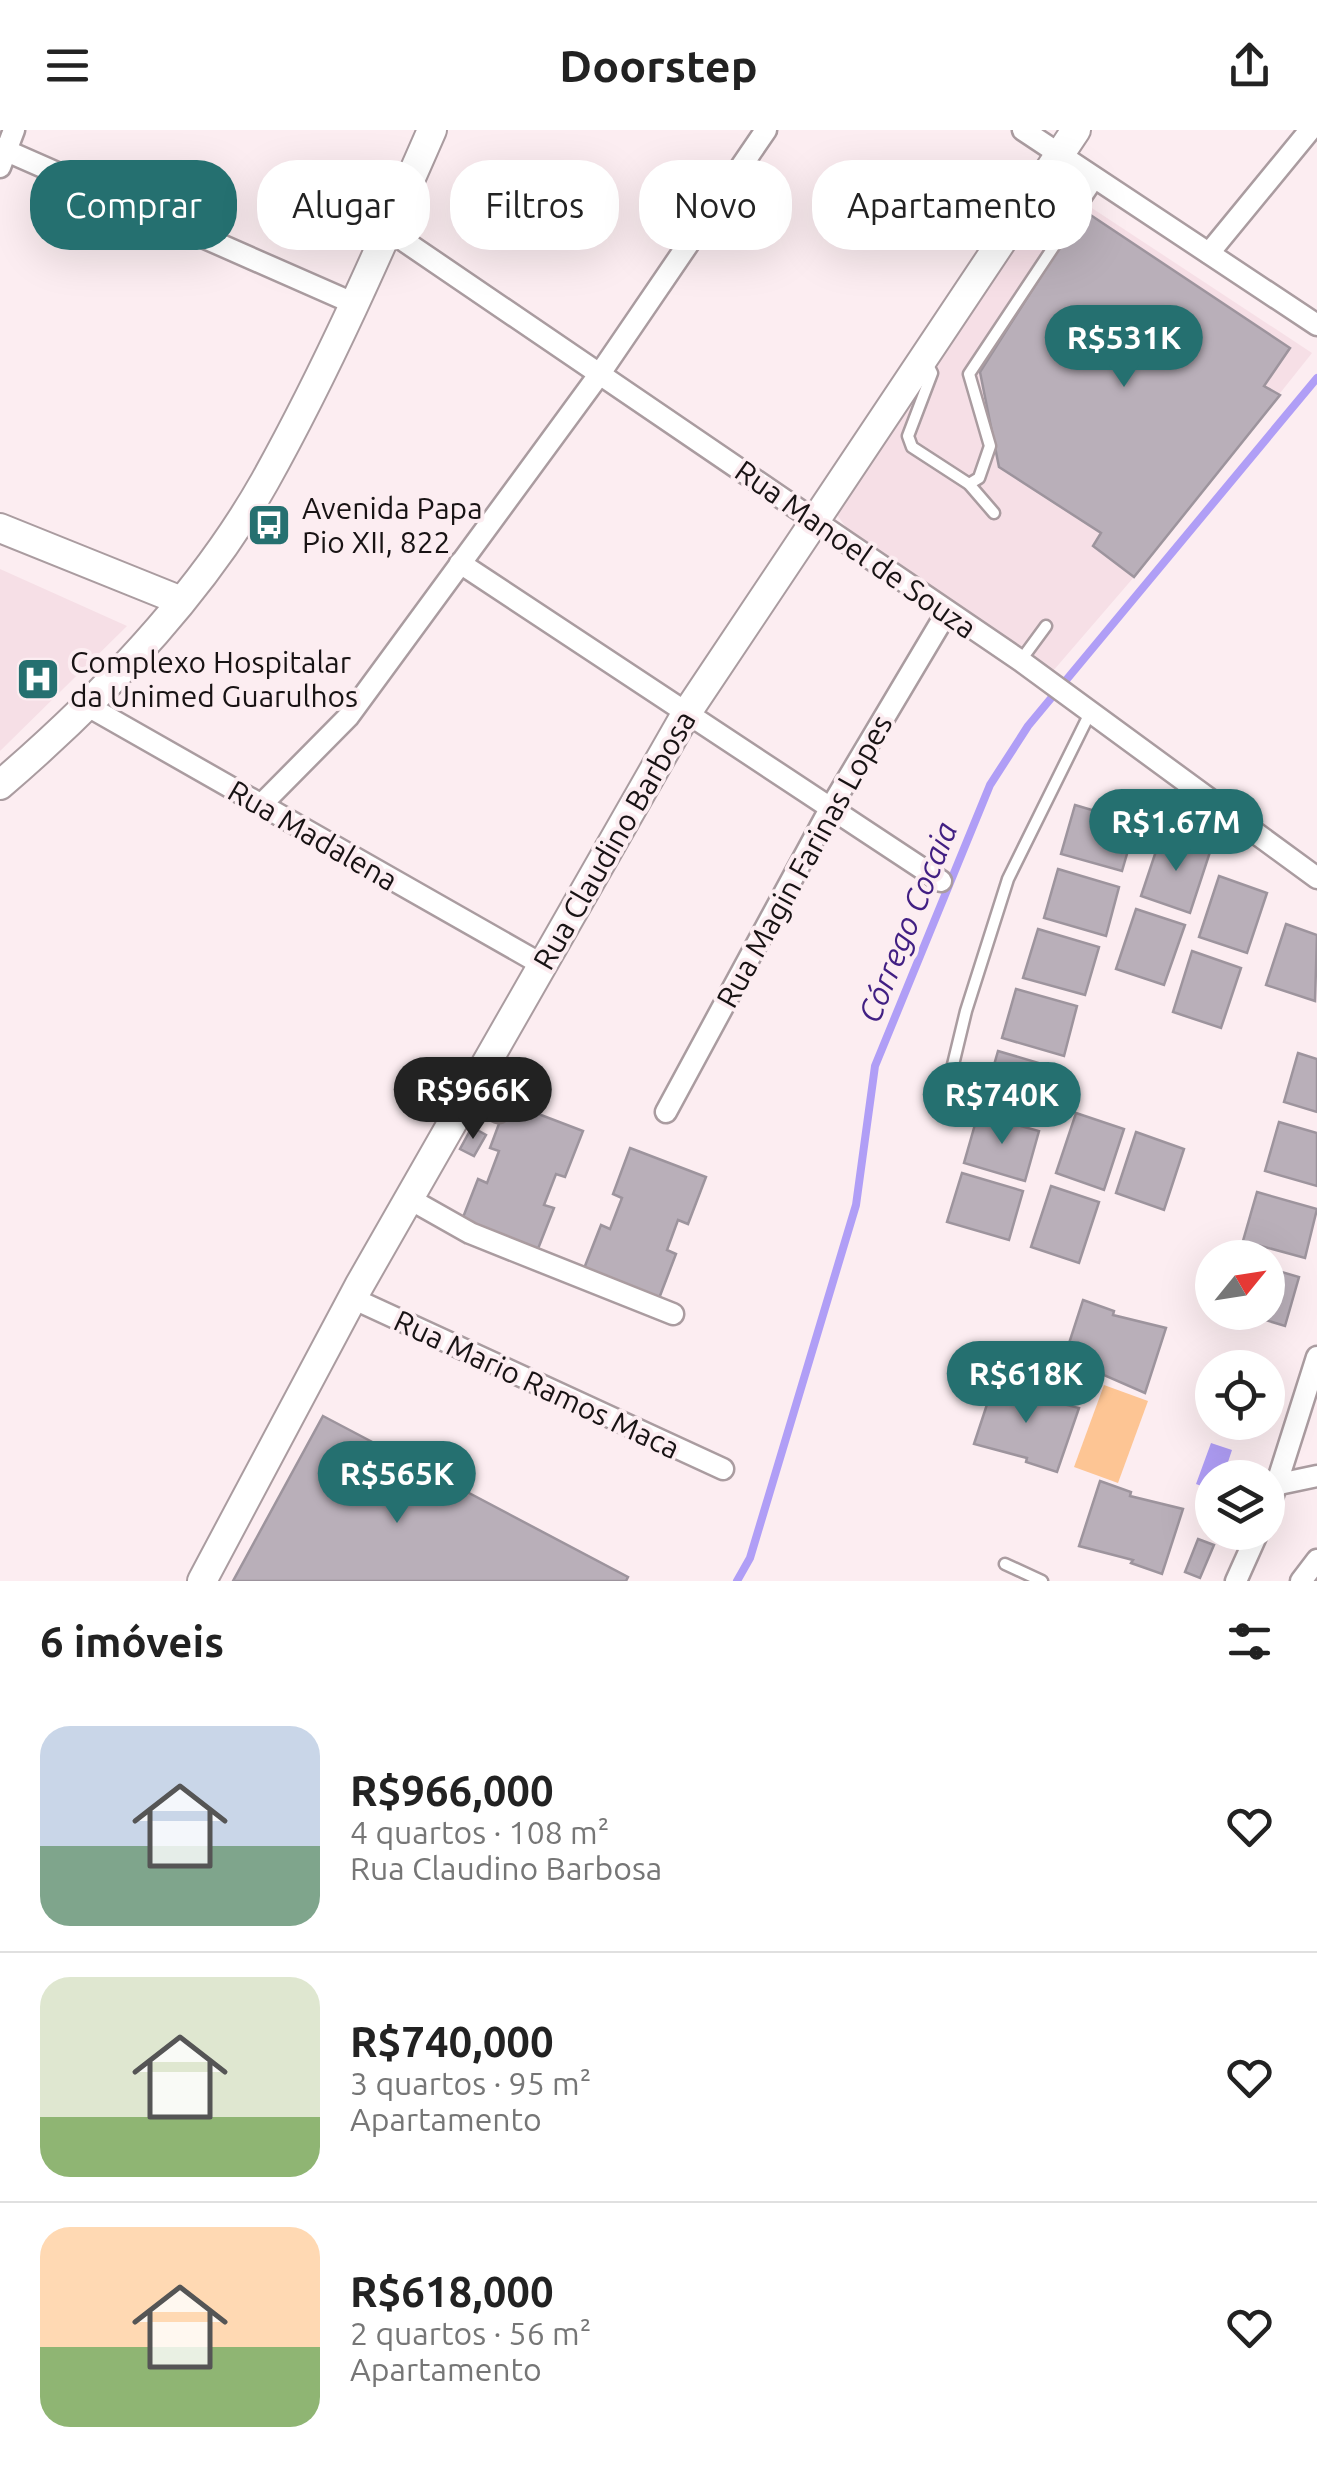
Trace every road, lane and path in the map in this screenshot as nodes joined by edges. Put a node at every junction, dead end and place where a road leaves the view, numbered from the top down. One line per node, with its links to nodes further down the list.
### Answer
1 (14, 130): 8 (street)
2 (432, 130): 9 (street)
3 (766, 130): 17 (street)
4 (1022, 130): 7 (street)
5 (1076, 130): 7 (street, Rua Claudino Barbosa)
6 (1310, 130): 13 (street)
7 (1059, 154): 10 (street); 16 (street, Rua Claudino Barbosa)
8 (2, 155): 14 (street)
9 (419, 160)
10 (1098, 180): 13 (street); 18 (lane)
11 (379, 250): 14 (street)
12 (418, 250): 17 (street, Rua Manoel de Souza)
13 (1209, 253): 15 (street)
14 (355, 304): 23 (street)
15 (1316, 322)
16 (923, 356): 18 (lane); 20 (street, Rua Claudino Barbosa)
17 (601, 372): 20 (street, Rua Manoel de Souza); 22 (street)
18 (969, 484): 19 (lane)
19 (994, 513)
20 (815, 521): 24 (street, Rua Manoel de Souza); 29 (street, Rua Claudino Barbosa)
21 (0, 528): 23 (street)
22 (460, 563): 29 (street); 31 (street)
23 (179, 600): 27 (street)
24 (947, 612): 26 (street, Rua Manoel de Souza); 32 (street, Rua Magin Farinas Lopes)
25 (1046, 626): 26 (lane)
26 (1021, 661): 28 (street, Rua Manoel de Souza)
27 (86, 705): 30 (street); 31 (street, Rua Madalena)
28 (1086, 710): 33 (street, Rua Manoel de Souza); 37 (lane)
29 (686, 714): 32 (street); 35 (street, Rua Claudino Barbosa)
30 (0, 785)
31 (261, 805): 35 (street, Rua Madalena)
32 (831, 806): 34 (street); 39 (street, Rua Magin Farinas Lopes)
33 (1317, 878)
34 (941, 881)
35 (541, 964): 36 (street, Rua Claudino Barbosa)
36 (466, 1097): 38 (street); 40 (street, Rua Claudino Barbosa)
37 (942, 1106)
38 (500, 1112)
39 (666, 1112)
40 (408, 1198): 41 (street, Rua Claudino Barbosa); 42 (street)
41 (352, 1298): 45 (street, Rua Mario Ramos Maca); 51 (street, Rua Claudino Barbosa)
42 (673, 1314)
43 (1317, 1357): 44 (street)
44 (1285, 1467)
45 (722, 1469)
46 (1317, 1476): 47 (street)
47 (1285, 1483)
48 (1250, 1550): 53 (street)
49 (1317, 1560): 54 (street)
50 (1005, 1564): 52 (lane)
51 (202, 1581)
52 (1042, 1581)
53 (1236, 1581)
54 (1302, 1581)

